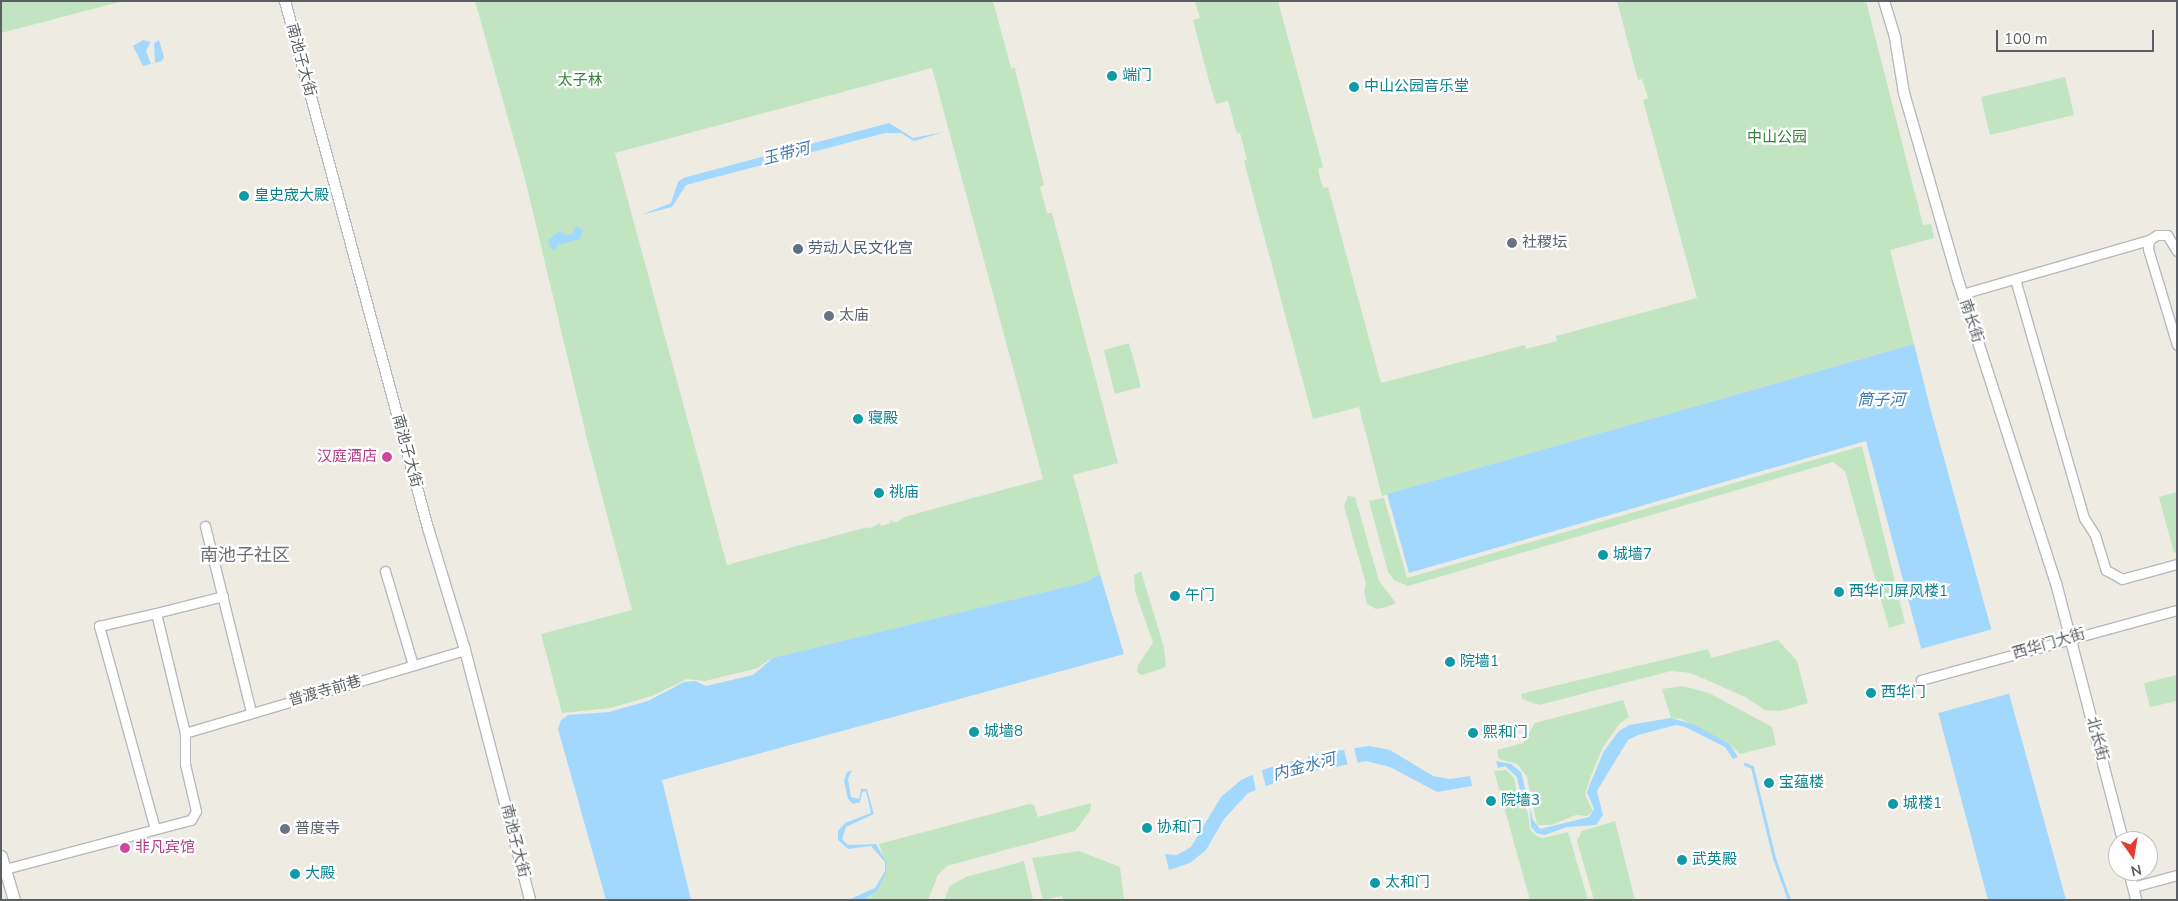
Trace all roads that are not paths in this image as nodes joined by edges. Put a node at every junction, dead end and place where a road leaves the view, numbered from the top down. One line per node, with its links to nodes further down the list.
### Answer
1 (285, 1): 15 (street, 南池子大街)
2 (1884, 1): 6 (street, 南长街)
3 (2149, 240): 4 (street); 5 (street); 7 (street)
4 (2177, 251)
5 (2015, 279): 6 (street); 9 (street)
6 (1962, 294): 14 (street, 南长街)
7 (2177, 345)
8 (205, 526): 11 (street)
9 (2177, 564)
10 (385, 571): 16 (street)
11 (223, 596): 13 (street); 18 (street)
12 (2177, 610): 14 (street, 西华门大街)
13 (156, 613): 19 (street); 20 (street)
14 (2070, 637): 17 (street, 西华门大街); 21 (street, 北长街)
15 (465, 650): 16 (street, 普渡寺前巷); 28 (street, 南池子大街)
16 (413, 665): 18 (street, 普渡寺前巷)
17 (1921, 680)
18 (251, 712): 19 (street, 普渡寺前巷)
19 (185, 733): 20 (street)
20 (155, 829): 23 (street)
21 (2120, 831)
22 (1, 856): 23 (main road)
23 (5, 869): 27 (main road)
24 (2177, 875): 26 (street)
25 (2132, 881): 26 (street)
26 (2133, 886): 29 (street)
27 (14, 900)
28 (530, 900)
29 (2136, 900)

